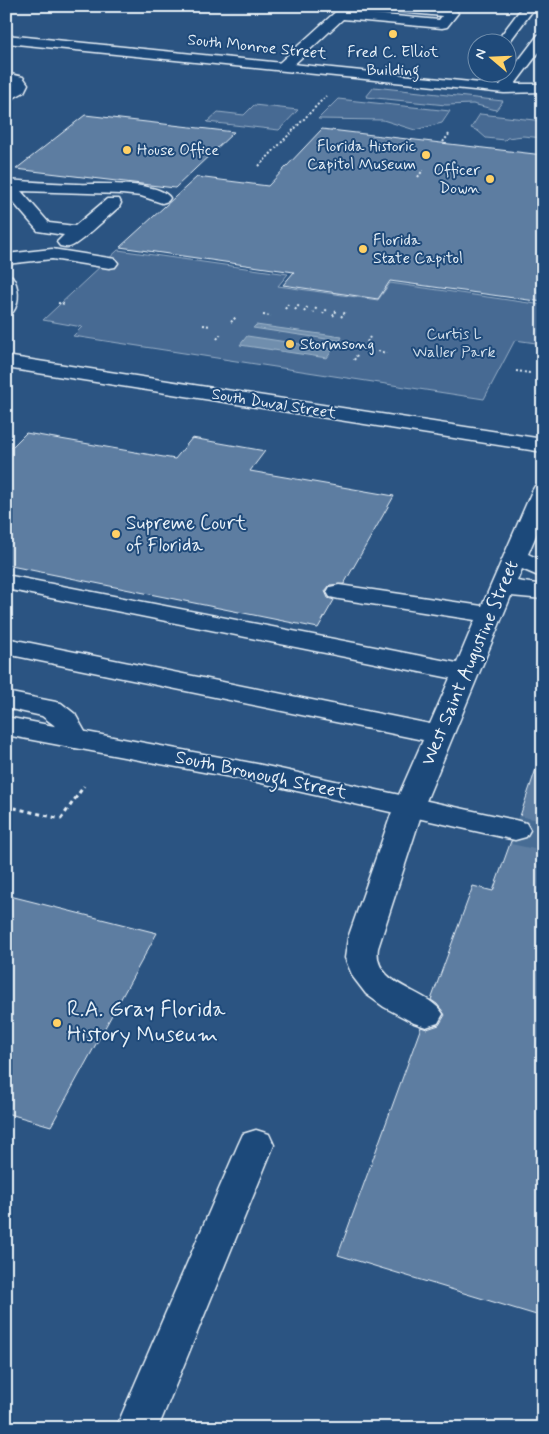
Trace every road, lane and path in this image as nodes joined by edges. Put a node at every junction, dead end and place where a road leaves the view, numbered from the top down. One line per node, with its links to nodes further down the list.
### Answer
1 (379, 6): 3 (main road)
2 (530, 6): 4 (main road)
3 (346, 10): 9 (main road)
4 (510, 32)
5 (543, 38): 14 (main road)
6 (6, 39): 7 (main road, South Monroe Street)
7 (32, 42): 8 (main road); 9 (main road, South Monroe Street)
8 (15, 53)
9 (283, 67): 12 (main road, South Monroe Street)
10 (6, 76): 16 (main road)
11 (471, 82): 12 (main road)
12 (468, 86): 14 (main road, South Monroe Street)
13 (543, 88): 14 (main road, South Monroe Street)
14 (504, 89): 17 (main road, South Monroe Street)
15 (328, 94): 20 (path)
16 (6, 98)
17 (543, 99)
18 (450, 133): 19 (path)
19 (443, 142)
20 (258, 166)
21 (423, 170): 22 (path)
22 (418, 177)
23 (6, 185): 24 (main road); 26 (main road)
24 (162, 198)
25 (113, 203): 26 (main road)
26 (80, 232): 27 (main road)
27 (52, 254): 28 (main road); 29 (main road)
28 (6, 259)
29 (109, 263)
30 (6, 280): 37 (main road)
31 (58, 303): 33 (path)
32 (289, 303): 38 (path)
33 (65, 304)
34 (299, 305): 40 (path)
35 (308, 306): 43 (path)
36 (317, 307): 44 (path)
37 (6, 308)
38 (285, 309)
39 (327, 309): 45 (path)
40 (295, 310)
41 (337, 310): 48 (path)
42 (346, 311): 50 (path)
43 (304, 312)
44 (313, 313)
45 (322, 314)
46 (263, 315): 47 (path)
47 (271, 316)
48 (333, 316)
49 (236, 317): 51 (path)
50 (342, 317)
51 (231, 322)
52 (203, 325): 53 (path)
53 (210, 326)
54 (221, 334): 56 (path)
55 (370, 337): 57 (path)
56 (217, 340)
57 (366, 342)
58 (378, 351): 59 (path)
59 (386, 353)
60 (357, 355): 61 (path)
61 (354, 360)
62 (6, 362): 65 (main road, South Duval Street)
63 (516, 371): 64 (path)
64 (530, 374)
65 (543, 446)
66 (543, 491): 67 (main road, West Saint Augustine Street)
67 (515, 556): 68 (main road); 70 (main road, West Saint Augustine Street)
68 (543, 571)
69 (6, 582): 75 (main road)
70 (502, 588): 72 (main road); 73 (main road, West Saint Augustine Street)
71 (339, 592): 73 (main road)
72 (543, 592)
73 (490, 615): 75 (main road, West Saint Augustine Street)
74 (6, 646): 78 (main road)
75 (466, 673): 78 (main road, West Saint Augustine Street)
76 (6, 700): 79 (main road)
77 (6, 726): 79 (main road, South Bronough Street)
78 (439, 735): 82 (main road, West Saint Augustine Street)
79 (74, 739): 82 (main road, South Bronough Street)
80 (84, 786): 81 (path)
81 (6, 806)
82 (409, 806): 83 (main road, South Bronough Street); 84 (main road, West Saint Augustine Street)
83 (515, 830)
84 (426, 1014)
85 (256, 1145): 86 (main road)
86 (137, 1428)

